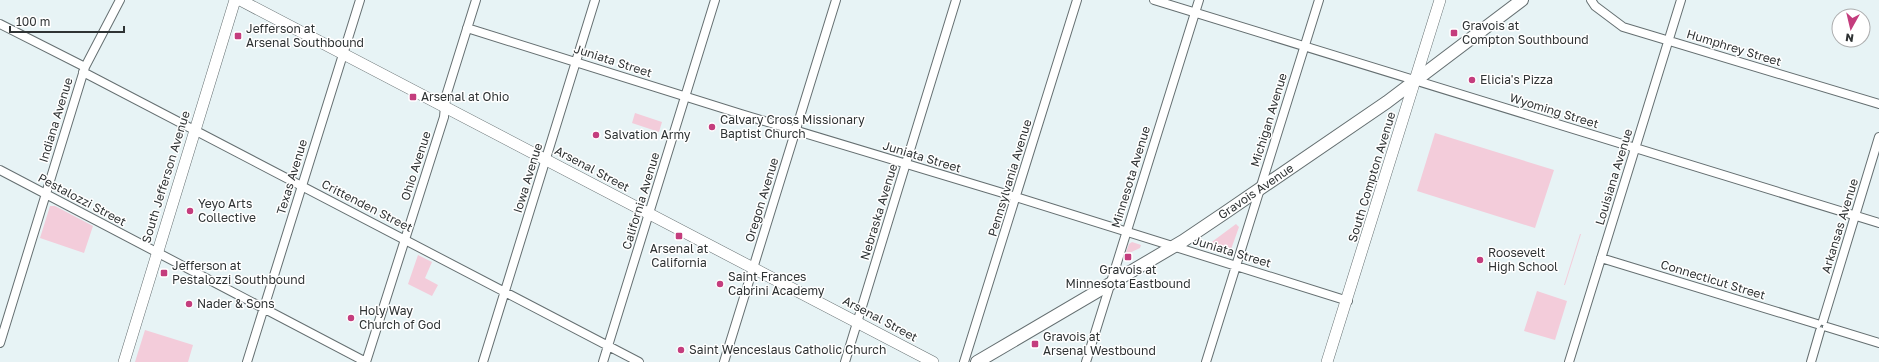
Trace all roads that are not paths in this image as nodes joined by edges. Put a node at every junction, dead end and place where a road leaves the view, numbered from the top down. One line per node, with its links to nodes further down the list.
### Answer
1 (120, 0): 25 (street, Indiana Avenue)
2 (235, 0): 30 (main road, South Jefferson Avenue)
3 (240, 0): 23 (main road, Arsenal Street)
4 (360, 0): 23 (street, Texas Avenue)
5 (476, 0): 20 (street, Ohio Avenue)
6 (595, 0): 24 (street, Iowa Avenue)
7 (715, 0): 27 (street, California Avenue)
8 (836, 0): 31 (street, Oregon Avenue)
9 (956, 0): 35 (street, Nebraska Avenue)
10 (1077, 0): 40 (street, Pennsylvania Avenue)
11 (1154, 0): 18 (street, Wyoming Street)
12 (1199, 0): 18 (street, Minnesota Avenue)
13 (1318, 0): 22 (street, Michigan Avenue)
14 (1440, 0): 26 (main road, South Compton Avenue)
15 (1522, 0): 26 (main road, Gravois Avenue)
16 (1591, 0): 21 (street, Humphrey Street)
17 (1681, 0): 21 (street, Louisiana Avenue)
18 (1195, 13): 22 (street, Wyoming Street); 44 (street, Minnesota Avenue)
19 (0, 24): 25 (street, Crittenden Street)
20 (467, 28): 24 (street, Juniata Street); 29 (street, Ohio Avenue)
21 (1669, 40): 28 (street, Humphrey Street); 33 (street, Louisiana Avenue)
22 (1304, 46): 26 (street, Wyoming Street); 38 (street, Michigan Avenue)
23 (343, 54): 29 (main road, Arsenal Street); 37 (street, Texas Avenue)
24 (576, 62): 27 (street, Juniata Street); 34 (street, Iowa Avenue)
25 (84, 69): 30 (street, Crittenden Street); 39 (street, Indiana Avenue)
26 (1415, 81): 33 (street, Wyoming Street); 38 (main road, Gravois Avenue); 53 (main road, South Compton Avenue)
27 (685, 97): 31 (street, Juniata Street); 41 (street, California Avenue)
28 (1879, 104)
29 (445, 107): 34 (main road, Arsenal Street); 45 (street, Ohio Avenue)
30 (195, 130): 37 (street, Crittenden Street); 47 (main road, South Jefferson Avenue)
31 (796, 131): 35 (street, Juniata Street); 50 (street, Oregon Avenue)
32 (1879, 137): 42 (street, Arkansas Avenue)
33 (1635, 148): 42 (street, Wyoming Street); 48 (street, Louisiana Avenue)
34 (546, 160): 41 (main road, Arsenal Street); 52 (street, Iowa Avenue)
35 (906, 165): 40 (street, Juniata Street); 55 (street, Nebraska Avenue)
36 (0, 170): 39 (street, Pestalozzi Street)
37 (302, 186): 45 (street, Crittenden Street); 54 (street, Texas Avenue)
38 (1259, 190): 46 (main road, Gravois Avenue); 49 (street, Michigan Avenue)
39 (46, 194): 47 (street, Pestalozzi Street); 58 (street, Indiana Avenue)
40 (1016, 197): 44 (street, Juniata Street); 69 (street, Pennsylvania Avenue)
41 (650, 214): 50 (main road, Arsenal Street); 59 (street, California Avenue)
42 (1855, 216): 43 (street, Wyoming Street); 56 (street, Arkansas Avenue)
43 (1879, 223)
44 (1126, 232): 46 (street, Juniata Street); 51 (street, Minnesota Avenue)
45 (405, 239): 52 (street, Crittenden Street); 62 (street, Ohio Avenue)
46 (1173, 246): 49 (street, Juniata Street); 51 (main road, Gravois Avenue)
47 (156, 252): 54 (street, Pestalozzi Street); 60 (main road, South Jefferson Avenue)
48 (1601, 258): 56 (street, Connecticut Street); 74 (street, Louisiana Avenue)
49 (1236, 266): 53 (street, Juniata Street); 72 (street, Michigan Avenue)
50 (753, 268): 55 (main road, Arsenal Street); 66 (street, Oregon Avenue)
51 (1110, 283): 70 (main road, Gravois Avenue); 71 (street, Minnesota Avenue)
52 (505, 291): 59 (street, Crittenden Street); 63 (street, Iowa Avenue)
53 (1348, 301): 73 (main road, South Compton Avenue)
54 (264, 308): 61 (street, Texas Avenue); 62 (street, Pestalozzi Street)
55 (858, 322): 67 (street, Nebraska Avenue); 68 (main road, Arsenal Street)
56 (1822, 326): 57 (street, Connecticut Street); 75 (street, Arkansas Avenue)
57 (1879, 343)
58 (0, 344)
59 (608, 345): 64 (street, California Avenue); 65 (street, Crittenden Street)
60 (124, 362)
61 (247, 362)
62 (366, 362)
63 (483, 362)
64 (603, 362)
65 (639, 362)
66 (724, 362)
67 (845, 362)
68 (933, 362)
69 (964, 362)
70 (977, 362)
71 (1086, 362)
72 (1206, 362)
73 (1328, 362)
74 (1569, 362)
75 (1810, 362)

